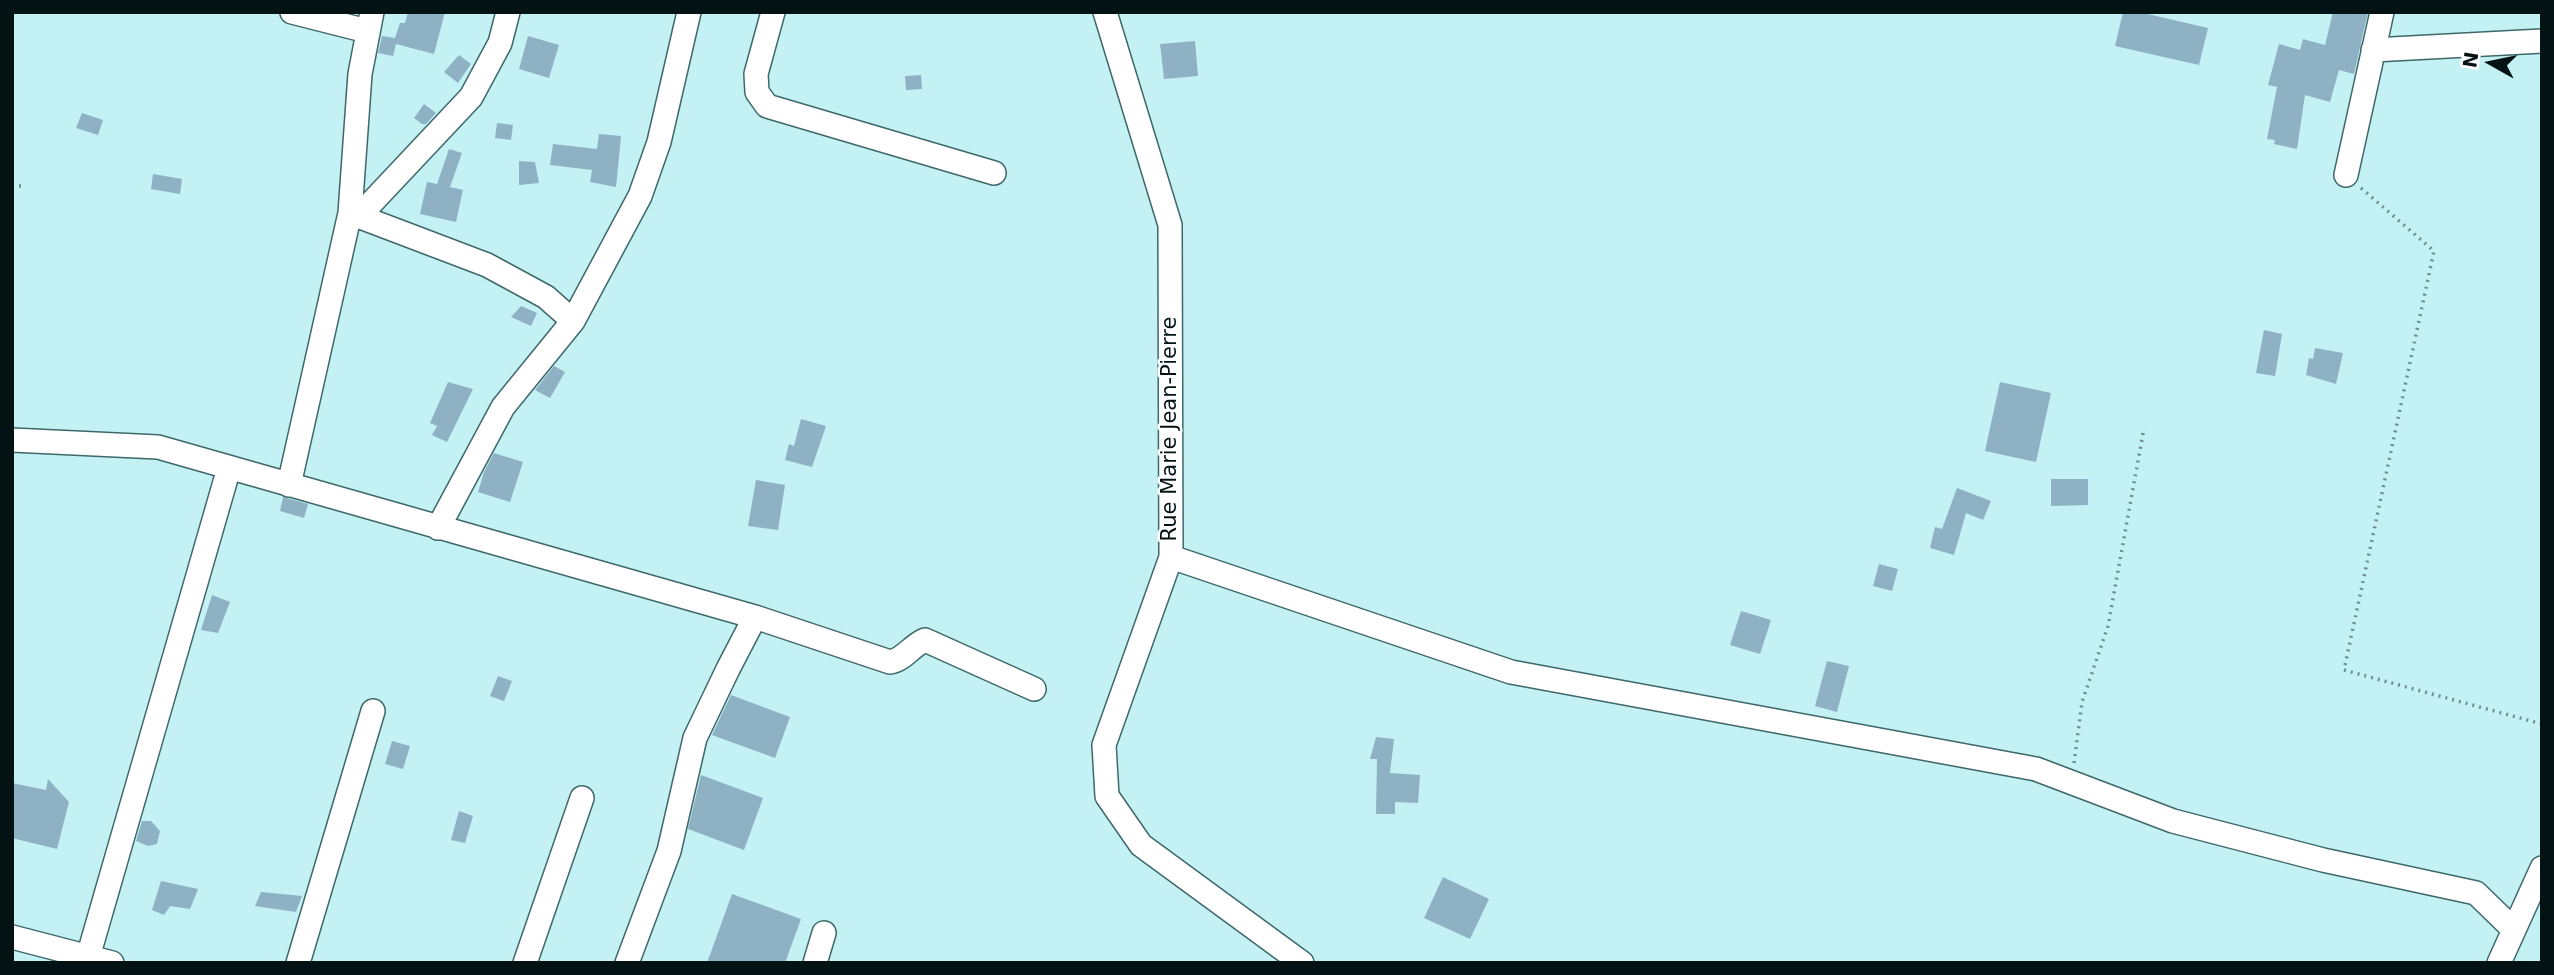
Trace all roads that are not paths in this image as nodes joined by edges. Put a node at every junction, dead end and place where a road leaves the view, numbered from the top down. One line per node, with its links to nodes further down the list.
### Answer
1 (292, 12): 7 (street)
2 (508, 12): 12 (street)
3 (689, 12): 13 (street)
4 (773, 12): 10 (street)
5 (1105, 12): 18 (street, Rue Marie Jean-Pierre)
6 (2382, 12): 9 (street)
7 (369, 22): 12 (street)
8 (2542, 41): 9 (street)
9 (2373, 50): 11 (street)
10 (994, 173)
11 (2346, 176)
12 (354, 214): 13 (street); 16 (street)
13 (573, 321): 17 (street)
14 (12, 440): 15 (street)
15 (229, 468): 16 (street); 27 (street)
16 (289, 485): 17 (street)
17 (438, 528): 19 (street)
18 (1171, 557): 24 (street); 33 (street, Rue Marie Jean-Pierre)
19 (755, 617): 20 (street); 31 (street)
20 (1034, 689)
21 (373, 711): 29 (street)
22 (582, 798): 30 (street)
23 (2542, 868): 24 (street)
24 (2514, 929): 34 (street)
25 (824, 933): 32 (street)
26 (12, 937): 27 (street)
27 (88, 957): 28 (street)
28 (112, 963)
29 (298, 963)
30 (524, 963)
31 (627, 963)
32 (815, 963)
33 (1302, 963)
34 (2499, 963)

